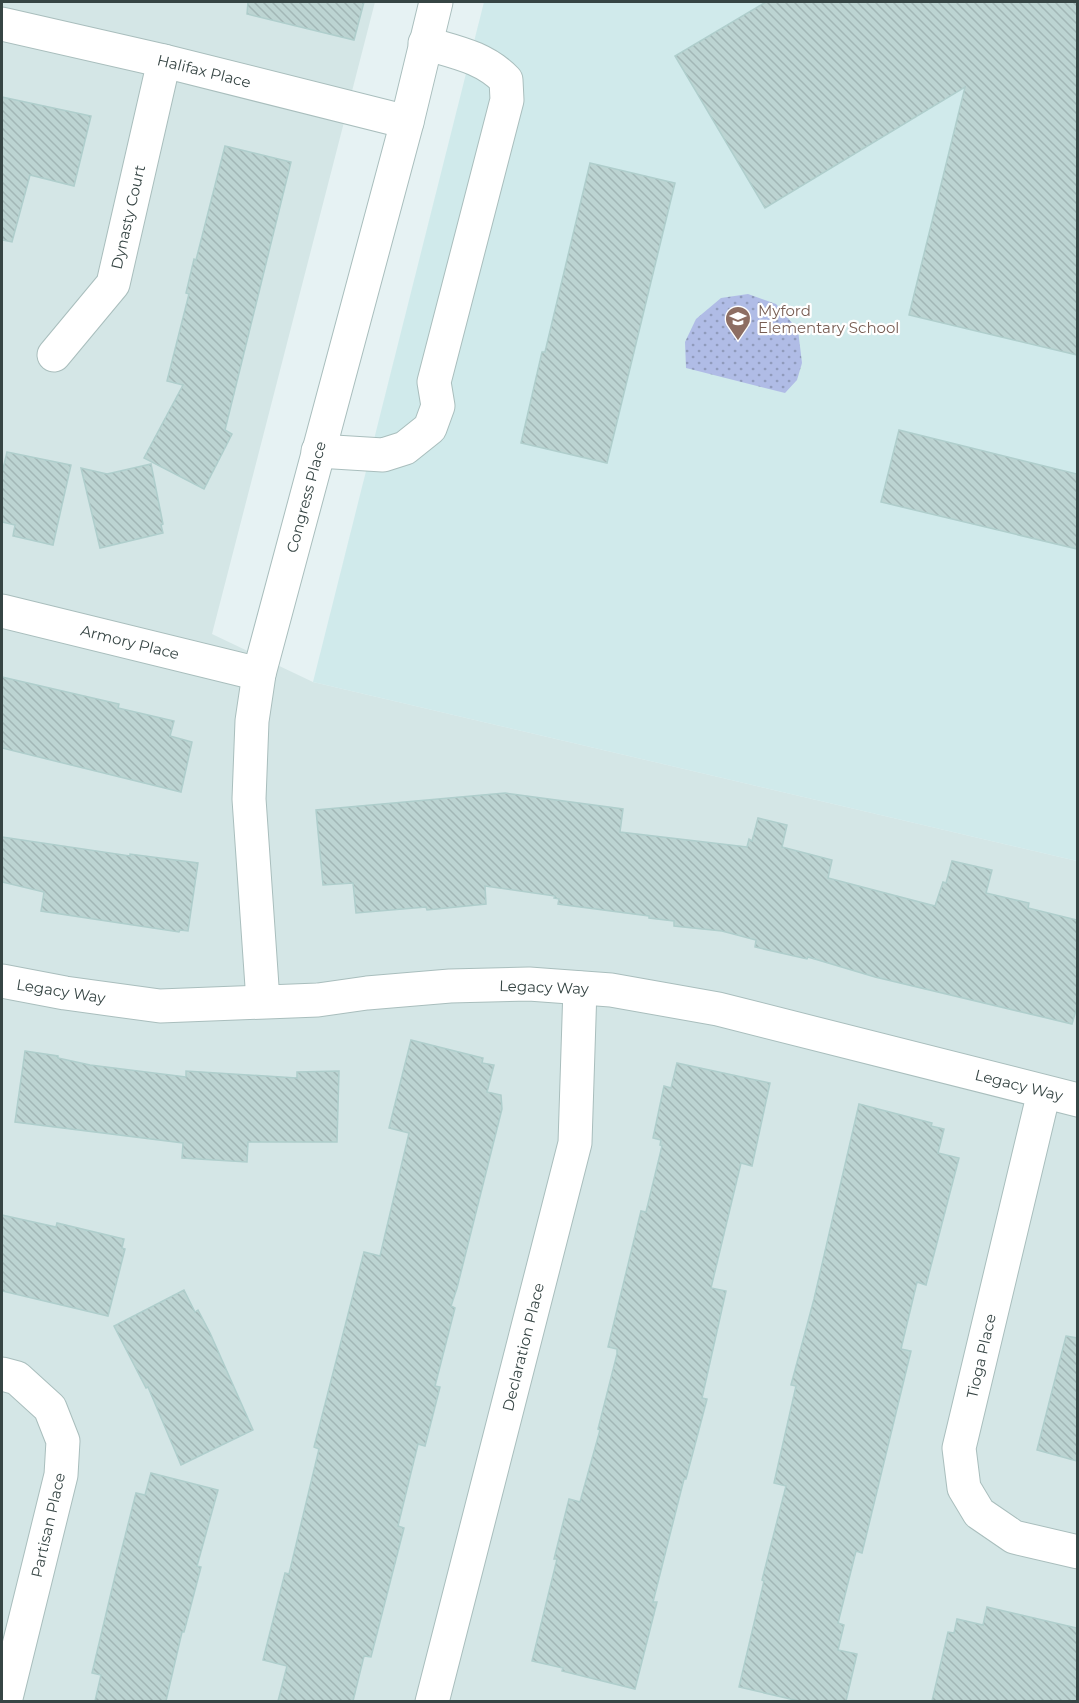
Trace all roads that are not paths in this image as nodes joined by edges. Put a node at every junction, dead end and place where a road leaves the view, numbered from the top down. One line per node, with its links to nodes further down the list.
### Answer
1 (436, 2): 3 (street, Congress Place)
2 (2, 24): 4 (street, Halifax Place)
3 (425, 43): 5 (street, Congress Place); 7 (street)
4 (164, 61): 5 (street, Halifax Place); 6 (street, Dynasty Court)
5 (406, 122): 7 (street, Congress Place)
6 (54, 355)
7 (318, 451): 9 (street, Congress Place)
8 (2, 611): 9 (street, Armory Place)
9 (259, 674): 12 (street, Congress Place)
10 (2, 981): 12 (street, Legacy Way)
11 (580, 988): 12 (street, Legacy Way); 13 (street, Legacy Way); 18 (street, Declaration Place)
12 (263, 1001)
13 (1044, 1092): 14 (street, Legacy Way); 16 (street, Tioga Place)
14 (1077, 1100)
15 (2, 1374): 17 (street, Partisan Place)
16 (1077, 1552)
17 (5, 1701)
18 (432, 1701)

